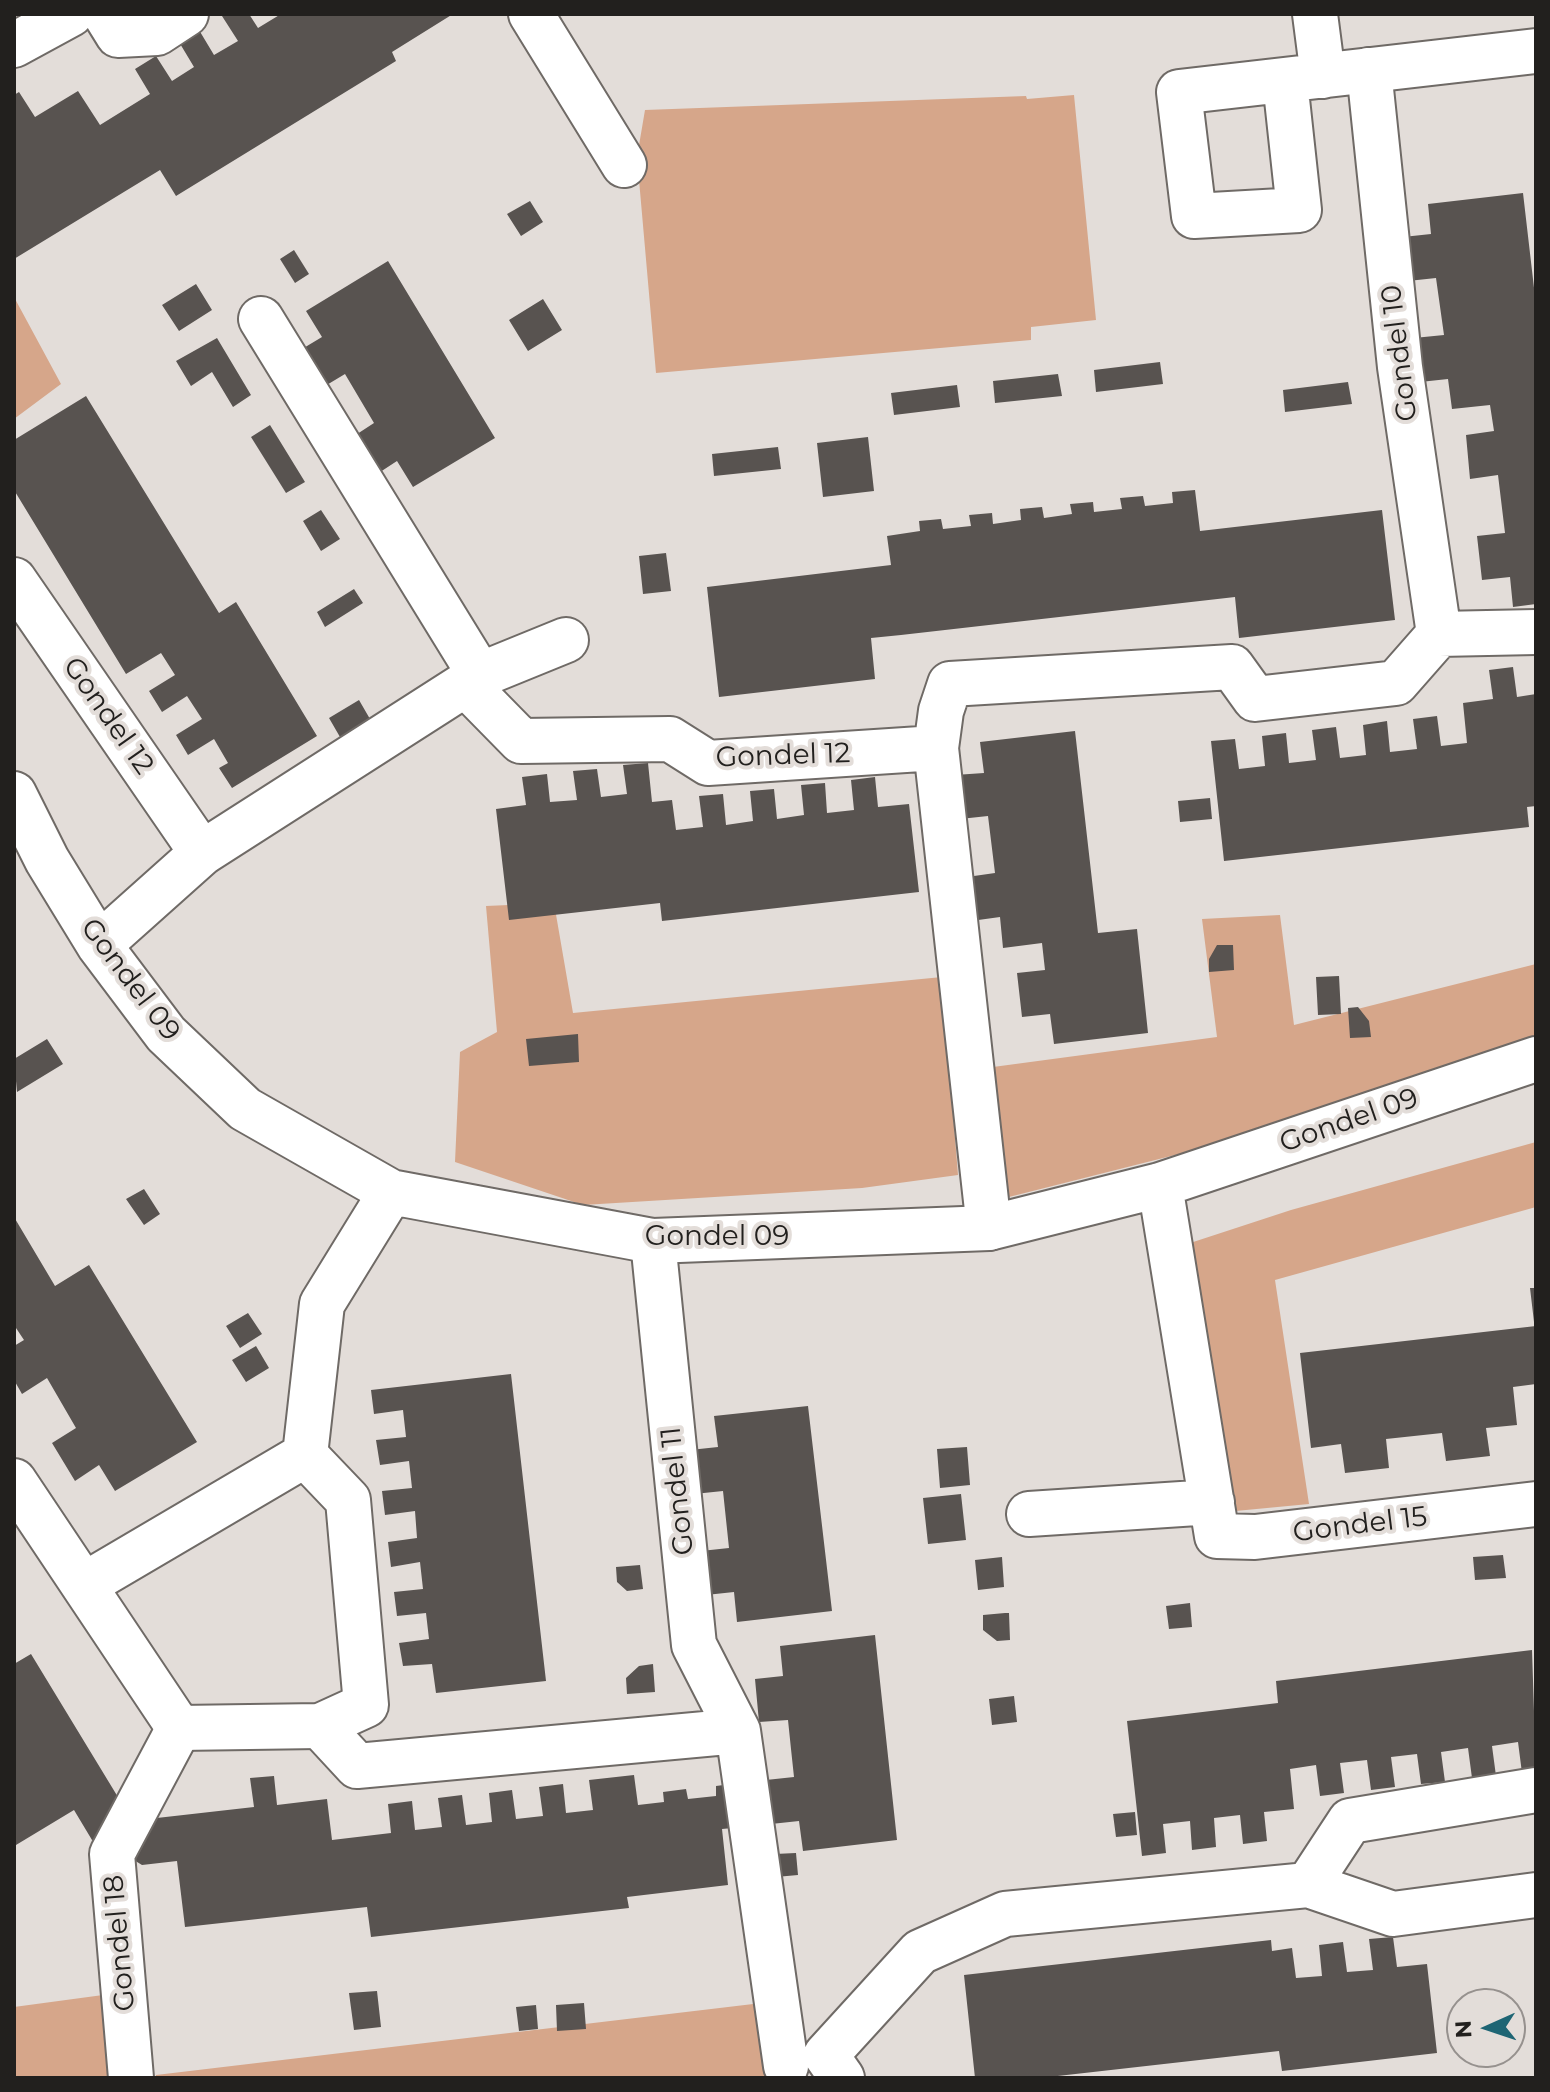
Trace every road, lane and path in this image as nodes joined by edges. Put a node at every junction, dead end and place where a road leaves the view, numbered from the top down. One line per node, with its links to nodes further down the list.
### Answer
1 (71, 14): 6 (street)
2 (105, 14): 3 (street)
3 (186, 14)
4 (531, 14): 9 (street)
5 (1315, 14): 8 (street)
6 (14, 45)
7 (1536, 51): 8 (street)
8 (1369, 70): 13 (street, Gondel 10)
9 (624, 165)
10 (261, 319): 15 (street, Gondel 12)
11 (14, 580): 18 (street, Gondel 12)
12 (1536, 632): 13 (street)
13 (1439, 634): 16 (street)
14 (566, 640): 15 (street)
15 (474, 681): 16 (street, Gondel 12); 18 (street)
16 (936, 748): 23 (street)
17 (14, 794): 19 (street, Gondel 09)
18 (202, 853): 19 (street)
19 (99, 945): 22 (street, Gondel 09)
20 (1536, 1059): 21 (street, Gondel 09)
21 (1160, 1185): 23 (street, Gondel 09); 27 (street, Gondel 15)
22 (391, 1192): 24 (street, Gondel 09); 25 (street)
23 (989, 1228): 24 (street, Gondel 09)
24 (653, 1241): 33 (street, Gondel 11)
25 (305, 1455): 30 (street); 31 (street)
26 (14, 1481): 30 (street)
27 (1212, 1502): 28 (street, Gondel 15); 29 (street)
28 (1536, 1504)
29 (1029, 1514)
30 (84, 1585): 32 (street)
31 (320, 1726): 32 (street); 33 (street)
32 (179, 1728): 38 (street, Gondel 18)
33 (738, 1731): 37 (street, Gondel 11)
34 (1536, 1790): 35 (street)
35 (1308, 1885): 36 (street); 39 (street)
36 (1536, 1895)
37 (786, 2066)
38 (131, 2078)
39 (842, 2078)

